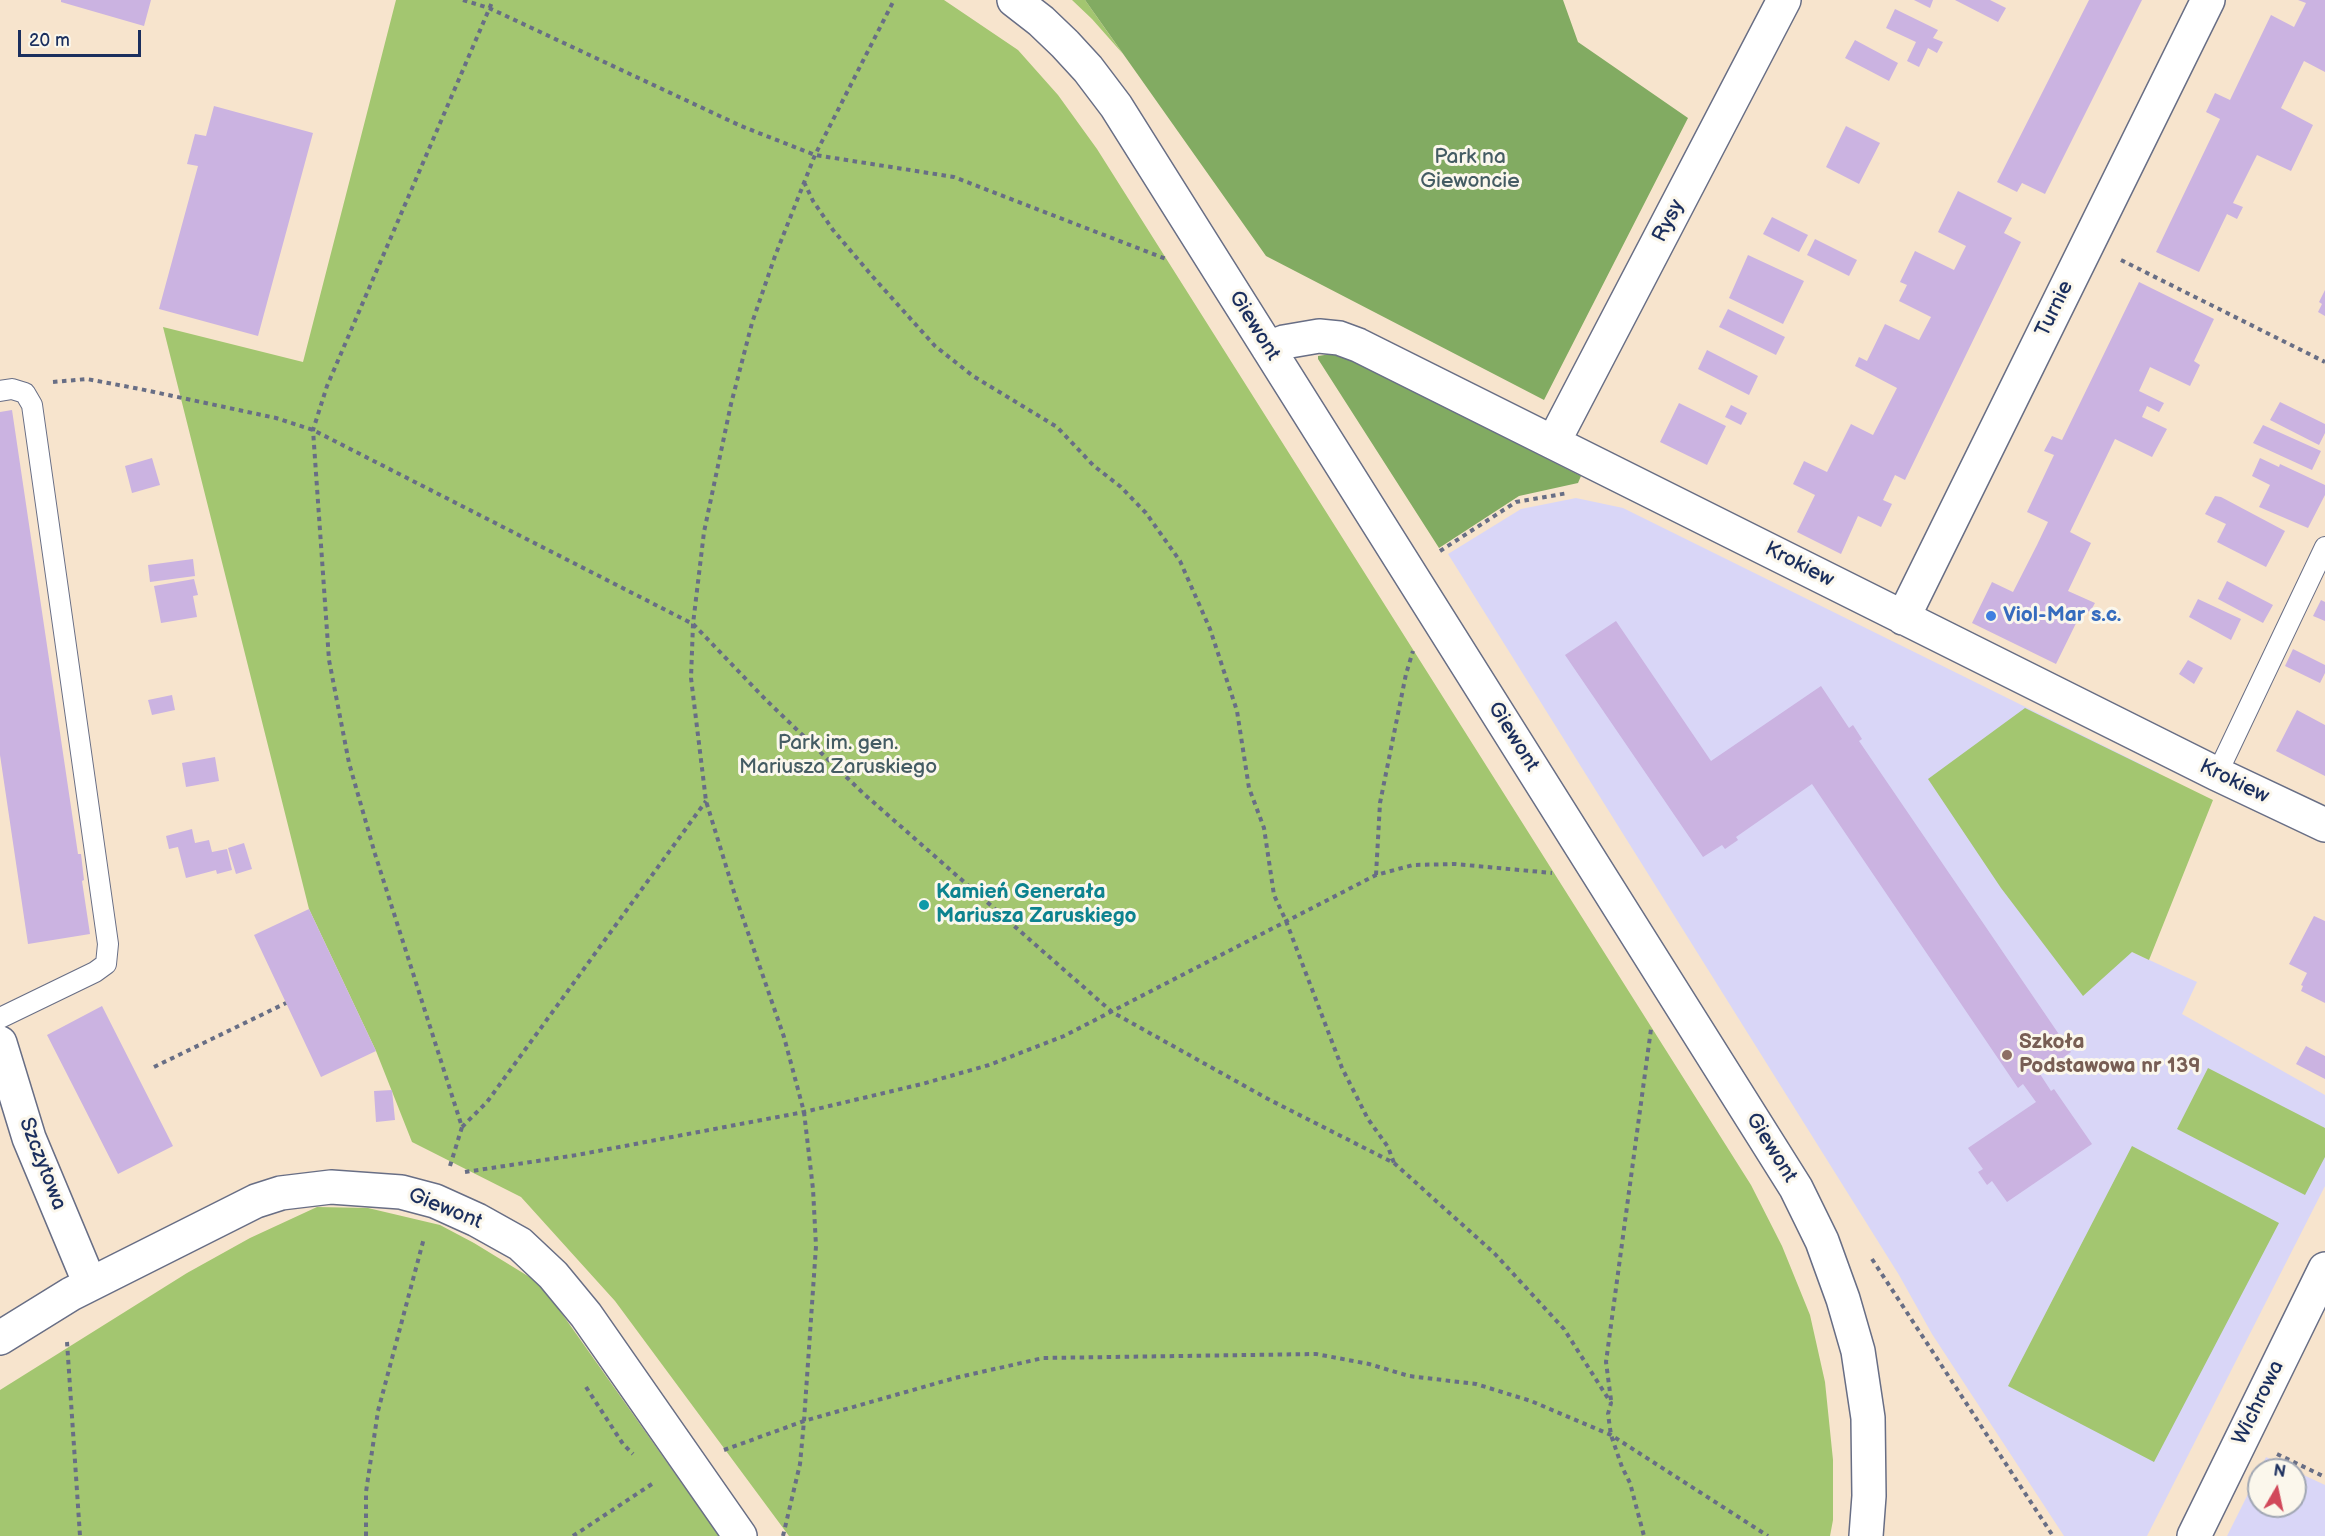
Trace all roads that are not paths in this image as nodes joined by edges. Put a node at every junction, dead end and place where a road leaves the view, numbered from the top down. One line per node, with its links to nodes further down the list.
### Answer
1 (1014, 0): 4 (street, Giewont)
2 (1784, 0): 6 (street, Rysy)
3 (2208, 0): 8 (street, Turnie)
4 (1268, 348): 6 (street, Krokiew); 17 (street, Giewont)
5 (0, 391): 11 (lane)
6 (1554, 441): 8 (street, Krokiew)
7 (2325, 547): 9 (lane)
8 (1904, 618): 9 (street, Krokiew)
9 (2217, 774): 10 (street, Krokiew)
10 (2325, 825)
11 (0, 1018)
12 (0, 1043): 14 (street, Szczytowa)
13 (2325, 1269): 18 (street, Wichrowa)
14 (90, 1284): 15 (street, Giewont); 16 (street, Giewont)
15 (0, 1338)
16 (740, 1536)
17 (1866, 1536)
18 (2194, 1536)

